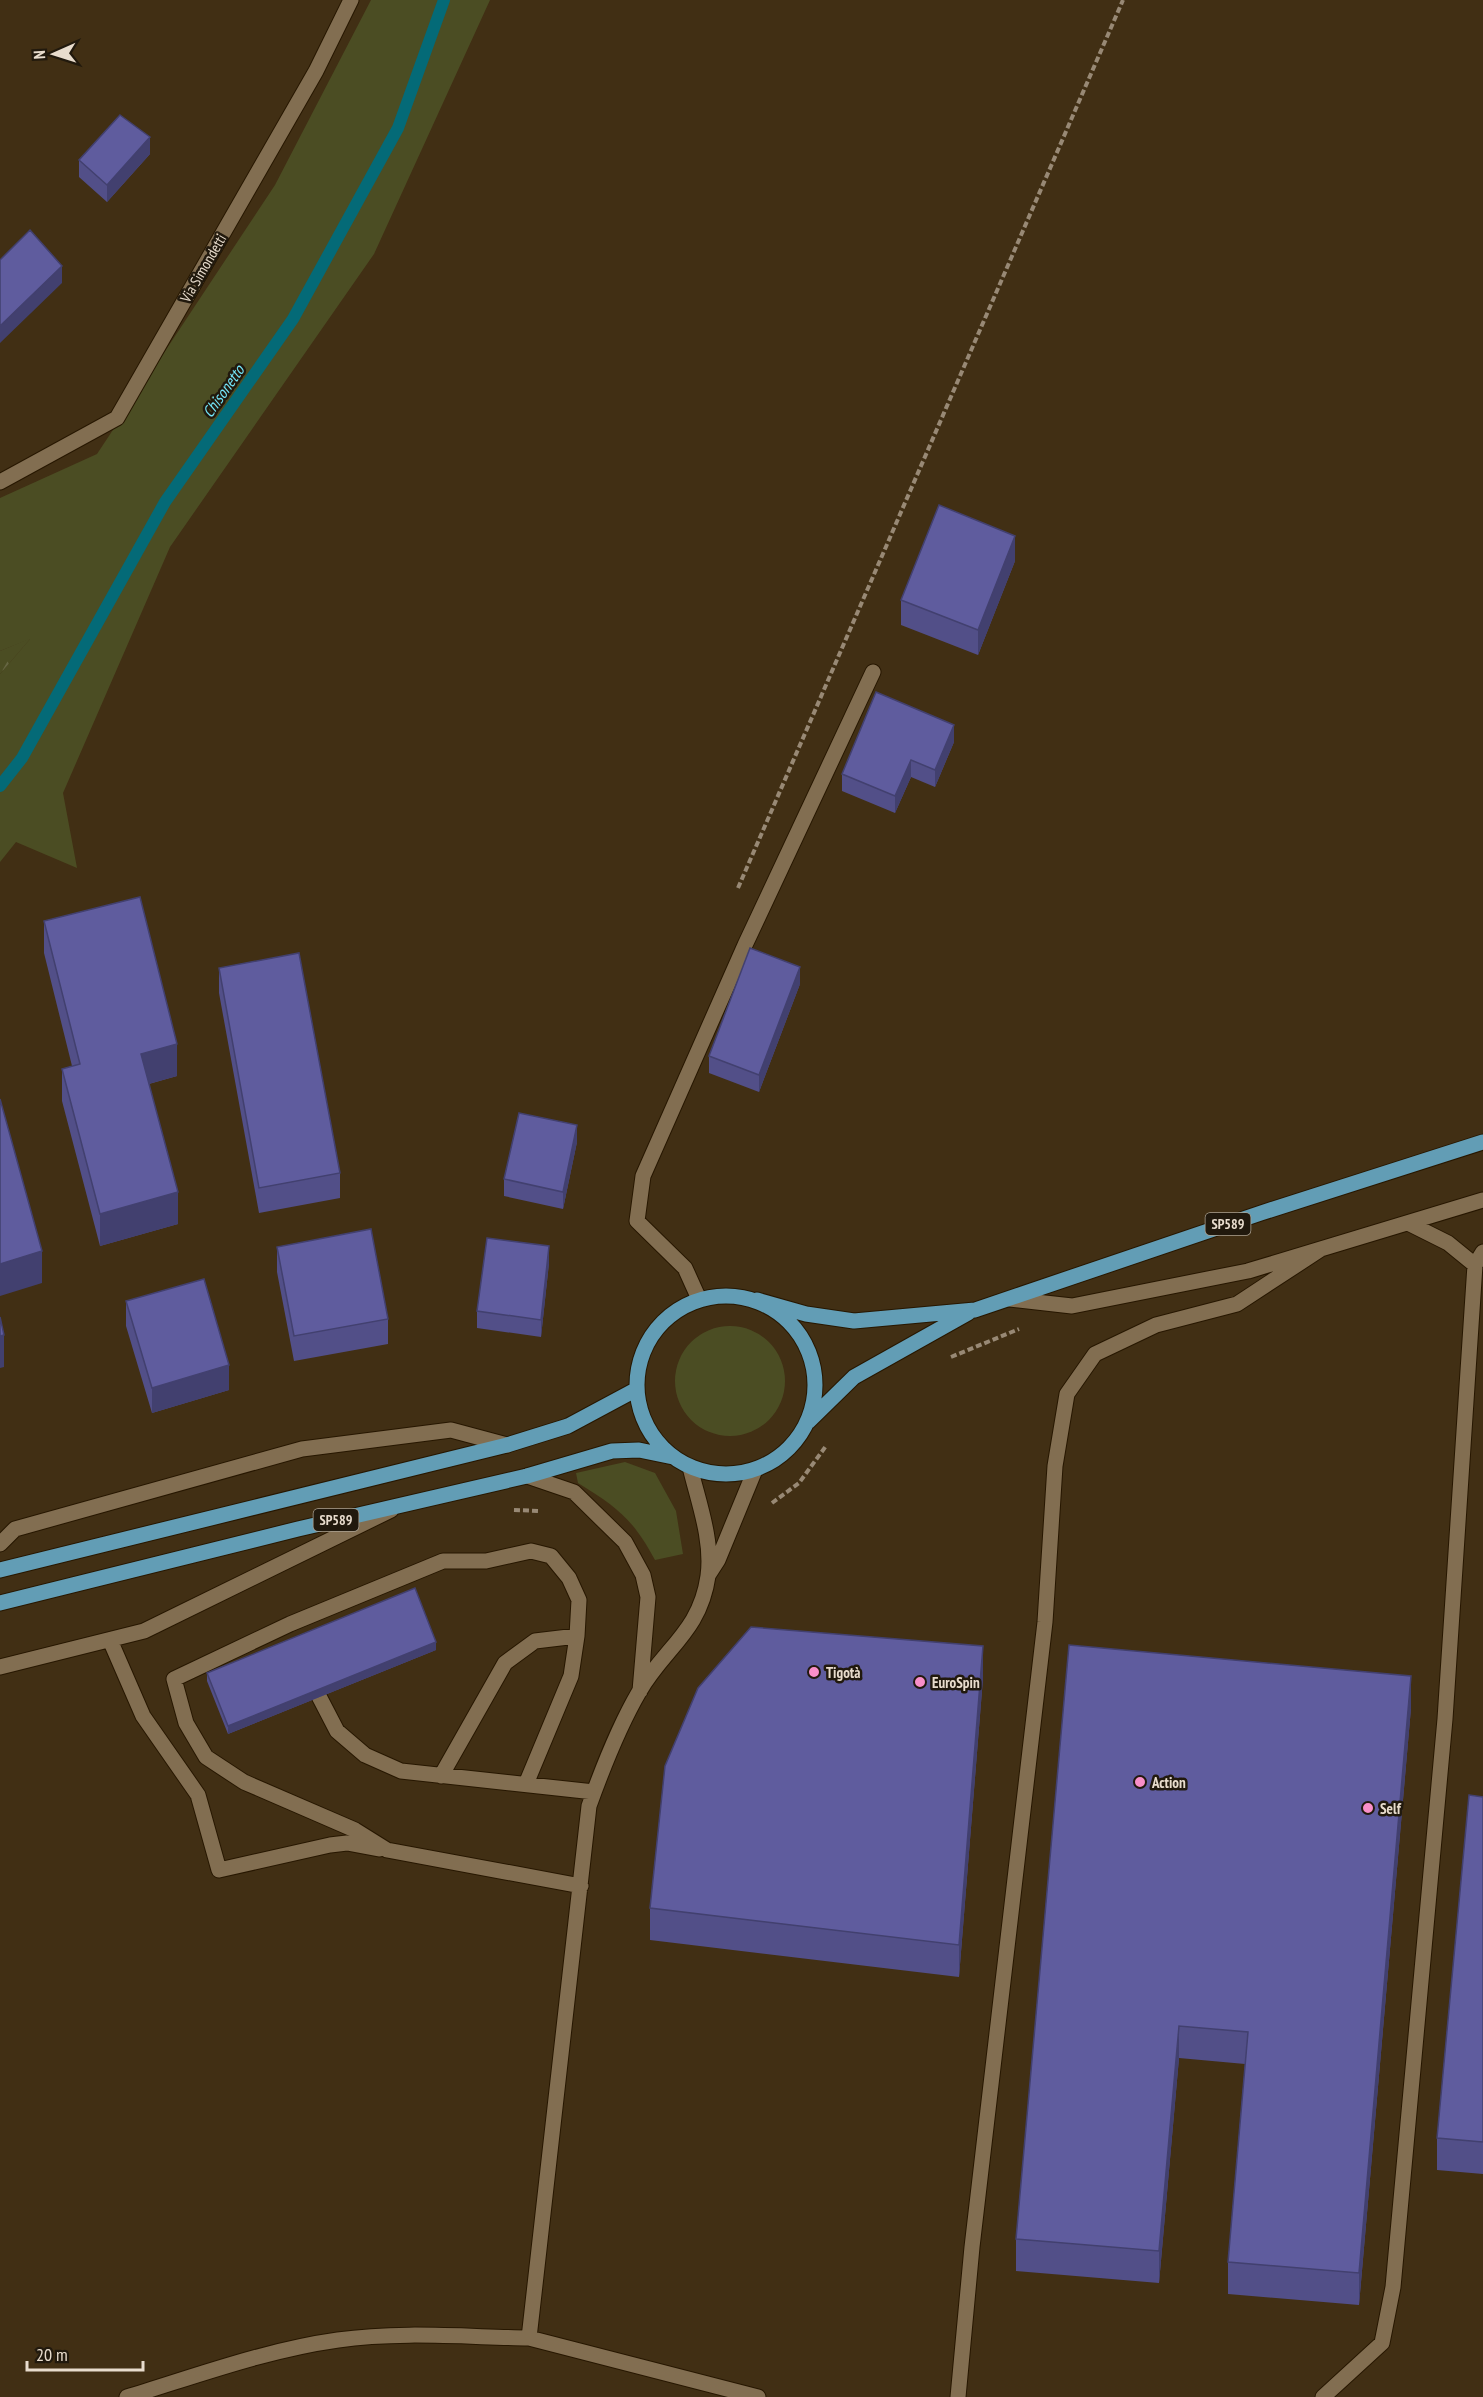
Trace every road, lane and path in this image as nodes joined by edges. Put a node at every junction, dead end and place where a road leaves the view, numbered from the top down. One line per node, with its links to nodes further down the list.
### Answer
1 (351, 0): 3 (street, Via Simondetti)
2 (1123, 0): 5 (path)
3 (0, 482)
4 (873, 672): 11 (street)
5 (734, 897)
6 (1483, 1142): 12 (main road, SP589)
7 (1483, 1200): 8 (street)
8 (1410, 1224): 9 (street); 10 (street)
9 (1321, 1249): 12 (street); 48 (street)
10 (1479, 1259): 49 (street)
11 (699, 1299): 13 (main road, SP589); 17 (main road, SP589)
12 (1010, 1299): 14 (main road, SP589)
13 (757, 1300): 14 (main road, SP589); 18 (main road, SP589)
14 (975, 1310): 18 (main road, SP589)
15 (1020, 1328): 16 (path)
16 (947, 1358)
17 (637, 1389): 20 (main road, SP589); 21 (main road, SP589)
18 (808, 1422): 23 (main road, SP589)
19 (828, 1443): 27 (path)
20 (507, 1445): 29 (street); 30 (main road, SP589)
21 (673, 1457): 22 (main road, SP589); 24 (main road, SP589)
22 (690, 1467): 23 (main road, SP589); 31 (street)
23 (755, 1470): 31 (street)
24 (527, 1476): 25 (main road, SP589); 39 (street)
25 (400, 1505): 32 (main road, SP589); 35 (street)
26 (505, 1511): 28 (path)
27 (767, 1511)
28 (548, 1512)
29 (0, 1544)
30 (0, 1570)
31 (709, 1574): 39 (street)
32 (0, 1602)
33 (290, 1624): 34 (street); 36 (street); 43 (street)
34 (577, 1636): 40 (street); 41 (street)
35 (110, 1640): 38 (street); 43 (street)
36 (297, 1644)
37 (304, 1664): 40 (street)
38 (0, 1666)
39 (640, 1690): 42 (street)
40 (441, 1776): 41 (street)
41 (526, 1784): 42 (street)
42 (594, 1792): 44 (street)
43 (387, 1850): 44 (street)
44 (581, 1886): 45 (street)
45 (529, 2338): 46 (street); 47 (street)
46 (127, 2397)
47 (758, 2397)
48 (958, 2397)
49 (1323, 2397)

